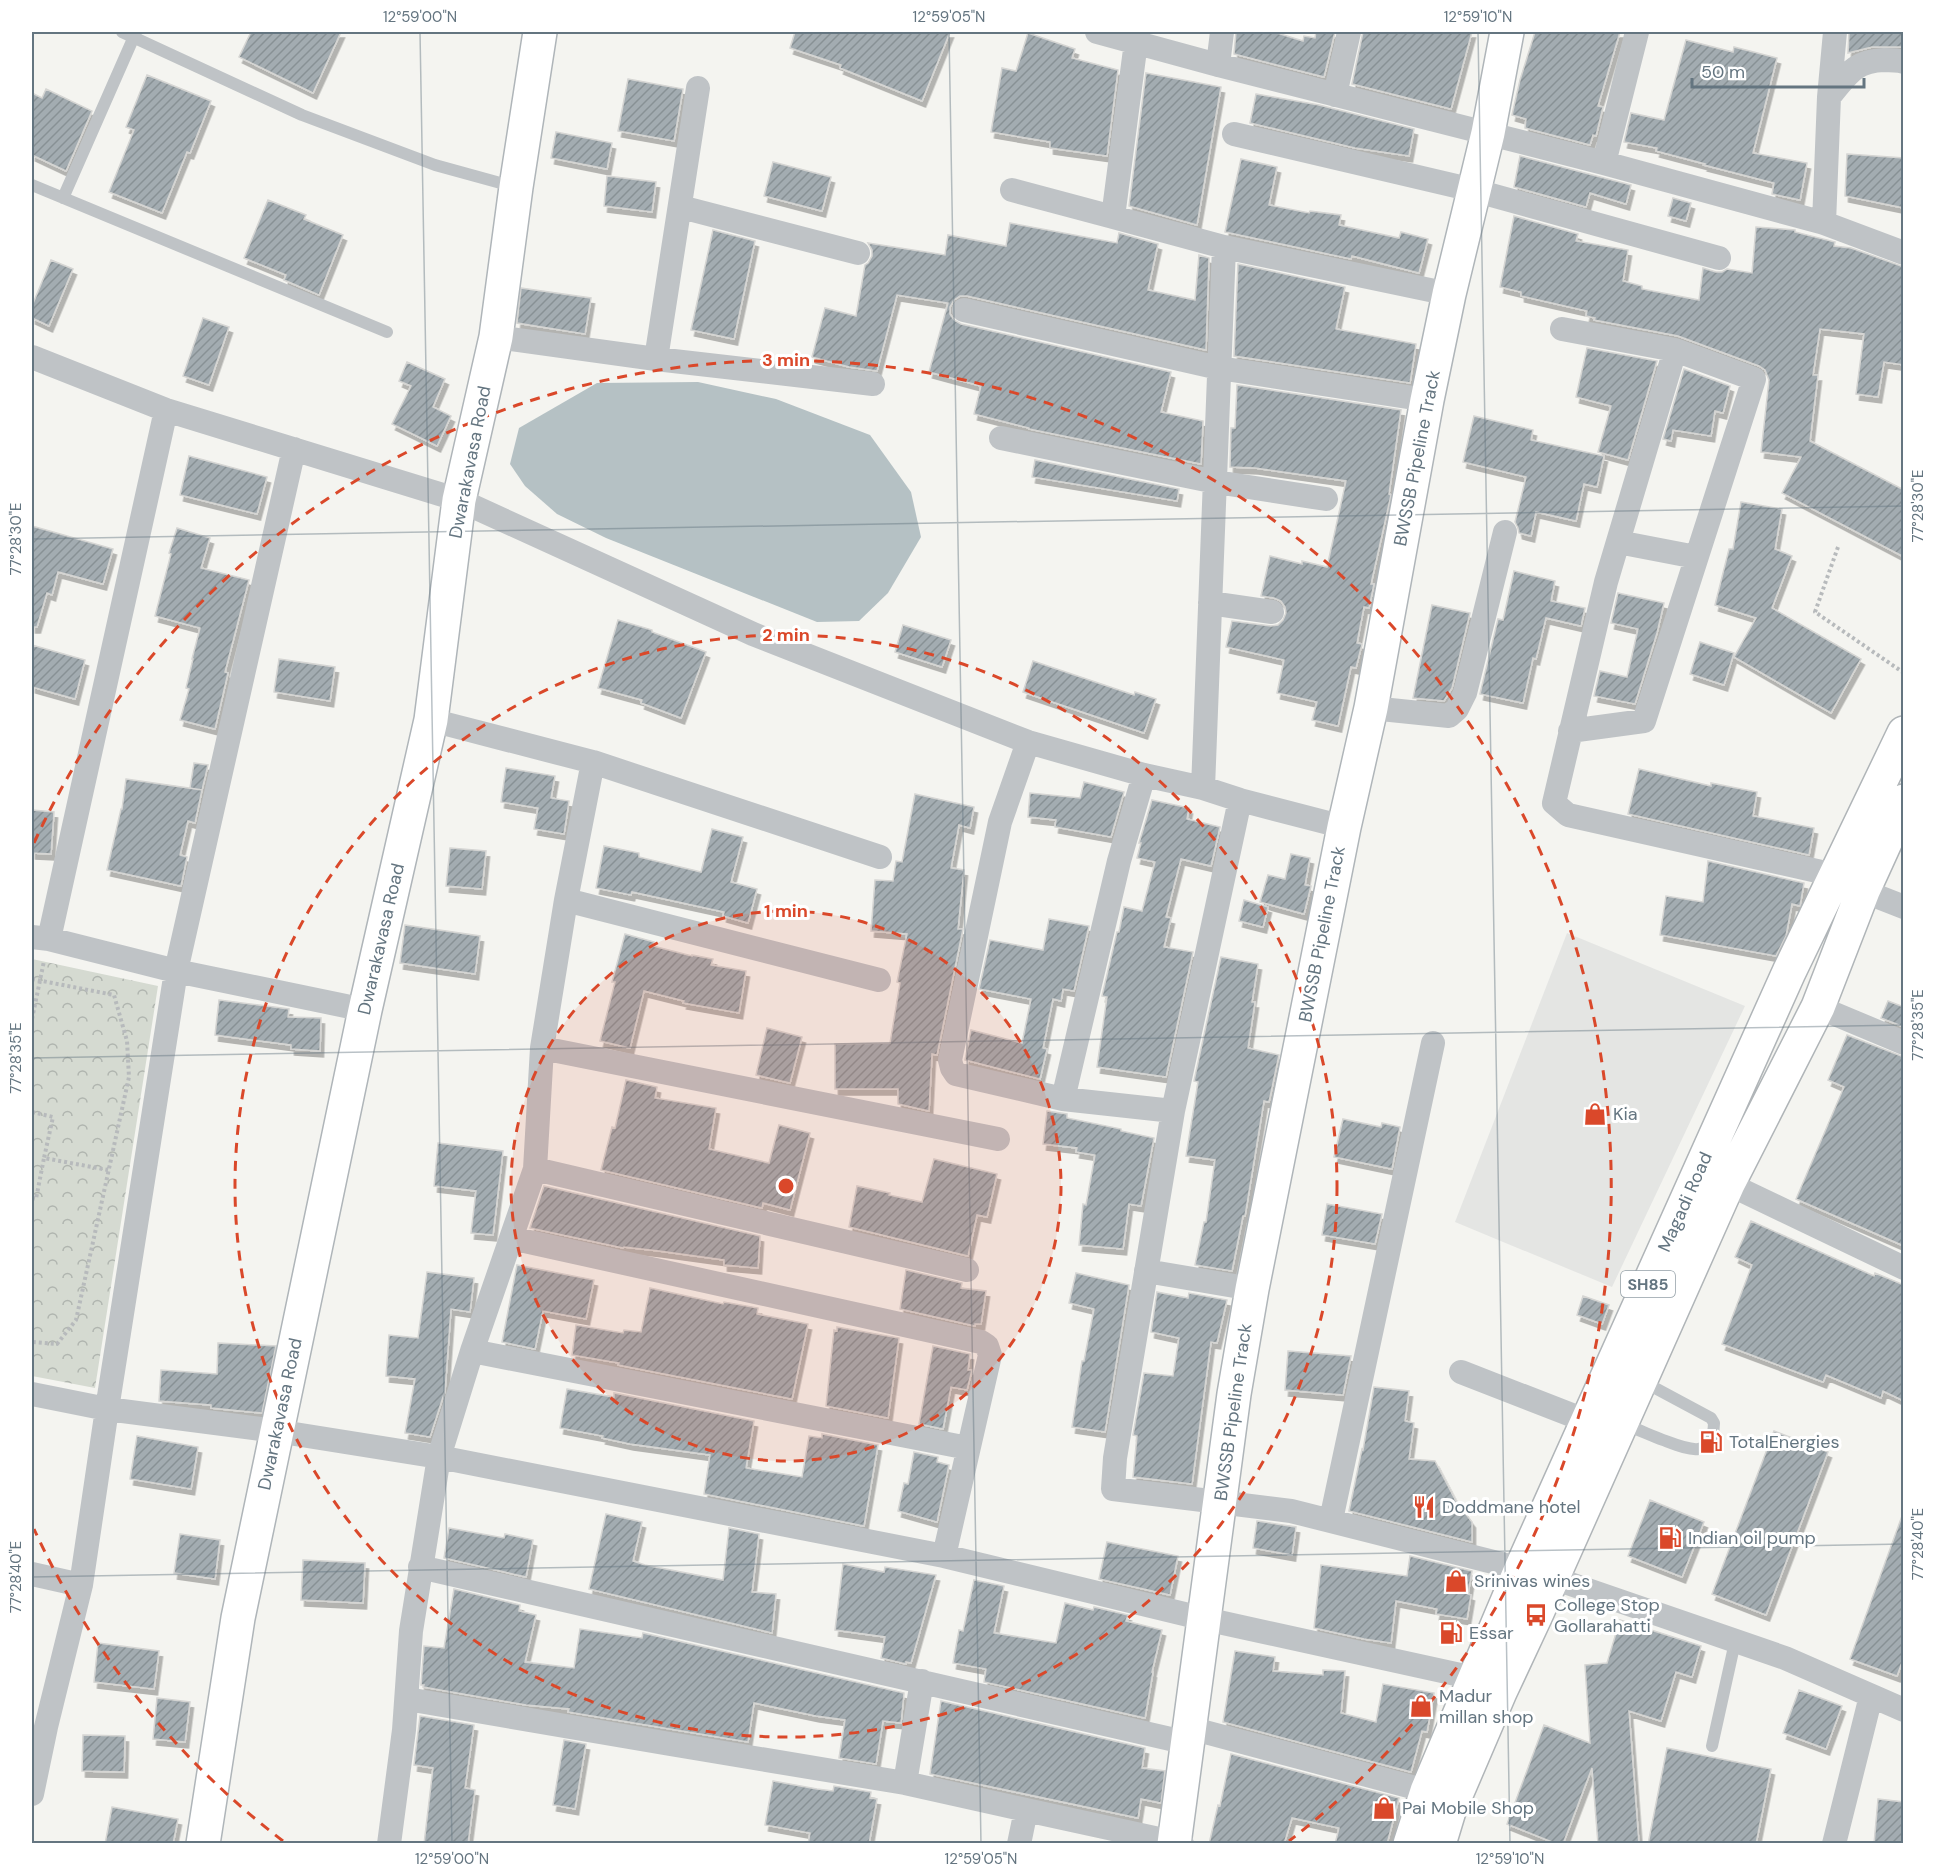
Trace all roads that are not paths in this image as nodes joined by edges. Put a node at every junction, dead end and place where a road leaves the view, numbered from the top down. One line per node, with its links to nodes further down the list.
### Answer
1 (540, 32): 19 (street, Dwarakavasa Road)
2 (1097, 32): 9 (street)
3 (1222, 32): 11 (street)
4 (1349, 32): 13 (street)
5 (1507, 32): 15 (street, BWSSB Pipeline Track)
6 (1637, 32): 17 (street)
7 (1835, 32): 14 (street)
8 (130, 33): 19 (lane); 22 (lane)
9 (1136, 42): 11 (street); 24 (street)
10 (1904, 62): 14 (street)
11 (1218, 65): 13 (street)
12 (699, 88): 23 (street)
13 (1335, 95): 15 (street)
14 (1829, 97): 25 (street)
15 (1488, 133): 17 (street); 21 (street, BWSSB Pipeline Track)
16 (1234, 134): 21 (street)
17 (1604, 164): 25 (street)
18 (32, 185): 22 (lane)
19 (516, 187): 34 (street, Dwarakavasa Road)
20 (1012, 190): 24 (street)
21 (1473, 190): 29 (street); 30 (street, BWSSB Pipeline Track)
22 (63, 198): 33 (lane)
23 (681, 207): 27 (street); 37 (street)
24 (1113, 217): 26 (street)
25 (1824, 223): 28 (street)
26 (1224, 247): 30 (street); 38 (street)
27 (858, 253)
28 (1904, 253)
29 (1719, 258)
30 (1449, 294): 40 (street, BWSSB Pipeline Track)
31 (964, 310): 38 (street)
32 (1562, 329): 35 (street)
33 (387, 332)
34 (496, 337): 37 (street); 46 (street, Dwarakavasa Road)
35 (1676, 350): 48 (street); 49 (street)
36 (32, 357): 41 (street)
37 (656, 359): 39 (street)
38 (1220, 368): 40 (street); 44 (street)
39 (873, 384)
40 (1427, 400): 52 (street, BWSSB Pipeline Track)
41 (166, 410): 43 (street); 67 (street)
42 (1000, 438): 44 (street)
43 (294, 449): 46 (street); 68 (street)
44 (1216, 482): 45 (street); 50 (street)
45 (1326, 499)
46 (459, 500): 53 (street, Dwarakavasa Road); 56 (street)
47 (1505, 532): 52 (street)
48 (1618, 542): 49 (street); 54 (street)
49 (1696, 557): 54 (street)
50 (1210, 603): 51 (street); 59 (street)
51 (1272, 612)
52 (1371, 708): 62 (street, BWSSB Pipeline Track)
53 (431, 720): 57 (street); 71 (street, Dwarakavasa Road)
54 (1570, 731): 64 (street)
55 (1904, 733): 64 (street, Magadi Road / SH85)
56 (1028, 742): 58 (street); 75 (street)
57 (593, 762): 63 (street); 65 (street)
58 (1144, 775): 59 (street); 75 (street)
59 (1203, 788): 60 (street)
60 (1240, 800): 62 (street); 76 (street)
61 (1904, 801): 64 (street, Magadi Road / SH85)
62 (1344, 826): 85 (street, BWSSB Pipeline Track)
63 (880, 857)
64 (1849, 883): 66 (street); 70 (street, Magadi Road / SH85); 79 (street, Magadi Road / SH85)
65 (566, 900): 69 (street); 74 (street)
66 (1904, 907)
67 (40, 938): 68 (street)
68 (176, 971): 71 (street); 90 (street)
69 (879, 980)
70 (1818, 1007): 73 (street); 80 (street, Magadi Road / SH85)
71 (364, 1010): 92 (street, Dwarakavasa Road)
72 (1434, 1043): 97 (street)
73 (1904, 1043)
74 (542, 1048): 77 (street); 78 (street)
75 (1064, 1099): 76 (street)
76 (1173, 1112): 84 (street)
77 (998, 1139)
78 (535, 1169): 81 (street); 83 (street)
79 (1699, 1170): 80 (street); 91 (street, Magadi Road / SH85)
80 (1728, 1184): 82 (street); 88 (street, Magadi Road / SH85)
81 (511, 1238): 86 (street); 94 (street)
82 (1904, 1268)
83 (967, 1270)
84 (1146, 1271): 85 (street); 96 (street)
85 (1252, 1289): 96 (street, BWSSB Pipeline Track)
86 (472, 1351): 94 (street); 95 (street)
87 (1461, 1372): 91 (street)
88 (1641, 1380): 93 (street, Magadi Road / SH85); 93 (lane)
89 (32, 1394): 90 (street)
90 (107, 1409): 92 (street); 103 (street)
91 (1587, 1421): 93 (street); 100 (street, Magadi Road / SH85)
92 (276, 1431): 95 (street); 119 (street, Dwarakavasa Road)
93 (1618, 1431): 102 (street, Magadi Road / SH85)
94 (968, 1448): 98 (street)
95 (439, 1457): 98 (street); 99 (street)
96 (1220, 1503): 97 (street); 104 (street, BWSSB Pipeline Track)
97 (1331, 1520): 100 (street)
98 (944, 1556): 104 (street)
99 (420, 1567): 107 (street); 109 (street)
100 (1521, 1569): 102 (street); 106 (street, Magadi Road / SH85)
101 (32, 1574): 103 (street)
102 (1553, 1578): 105 (street); 123 (street, Magadi Road / SH85)
103 (81, 1585): 111 (street)
104 (1205, 1619): 106 (street); 112 (street, BWSSB Pipeline Track)
105 (1735, 1642): 108 (street); 113 (lane)
106 (1474, 1678): 115 (street, Magadi Road / SH85)
107 (922, 1681): 112 (street); 114 (street)
108 (1871, 1696): 110 (street); 124 (street)
109 (407, 1699): 114 (street); 120 (street)
110 (1904, 1710)
111 (39, 1725): 116 (street)
112 (1189, 1736): 115 (street); 118 (street, BWSSB Pipeline Track)
113 (1712, 1746)
114 (905, 1782): 117 (street)
115 (1427, 1791): 122 (street, Magadi Road / SH85)
116 (32, 1794)
117 (1026, 1810): 118 (street); 121 (street)
118 (1177, 1843)
119 (203, 1844)
120 (389, 1844)
121 (1019, 1844)
122 (1410, 1844)
123 (1439, 1844)
124 (1834, 1844)

